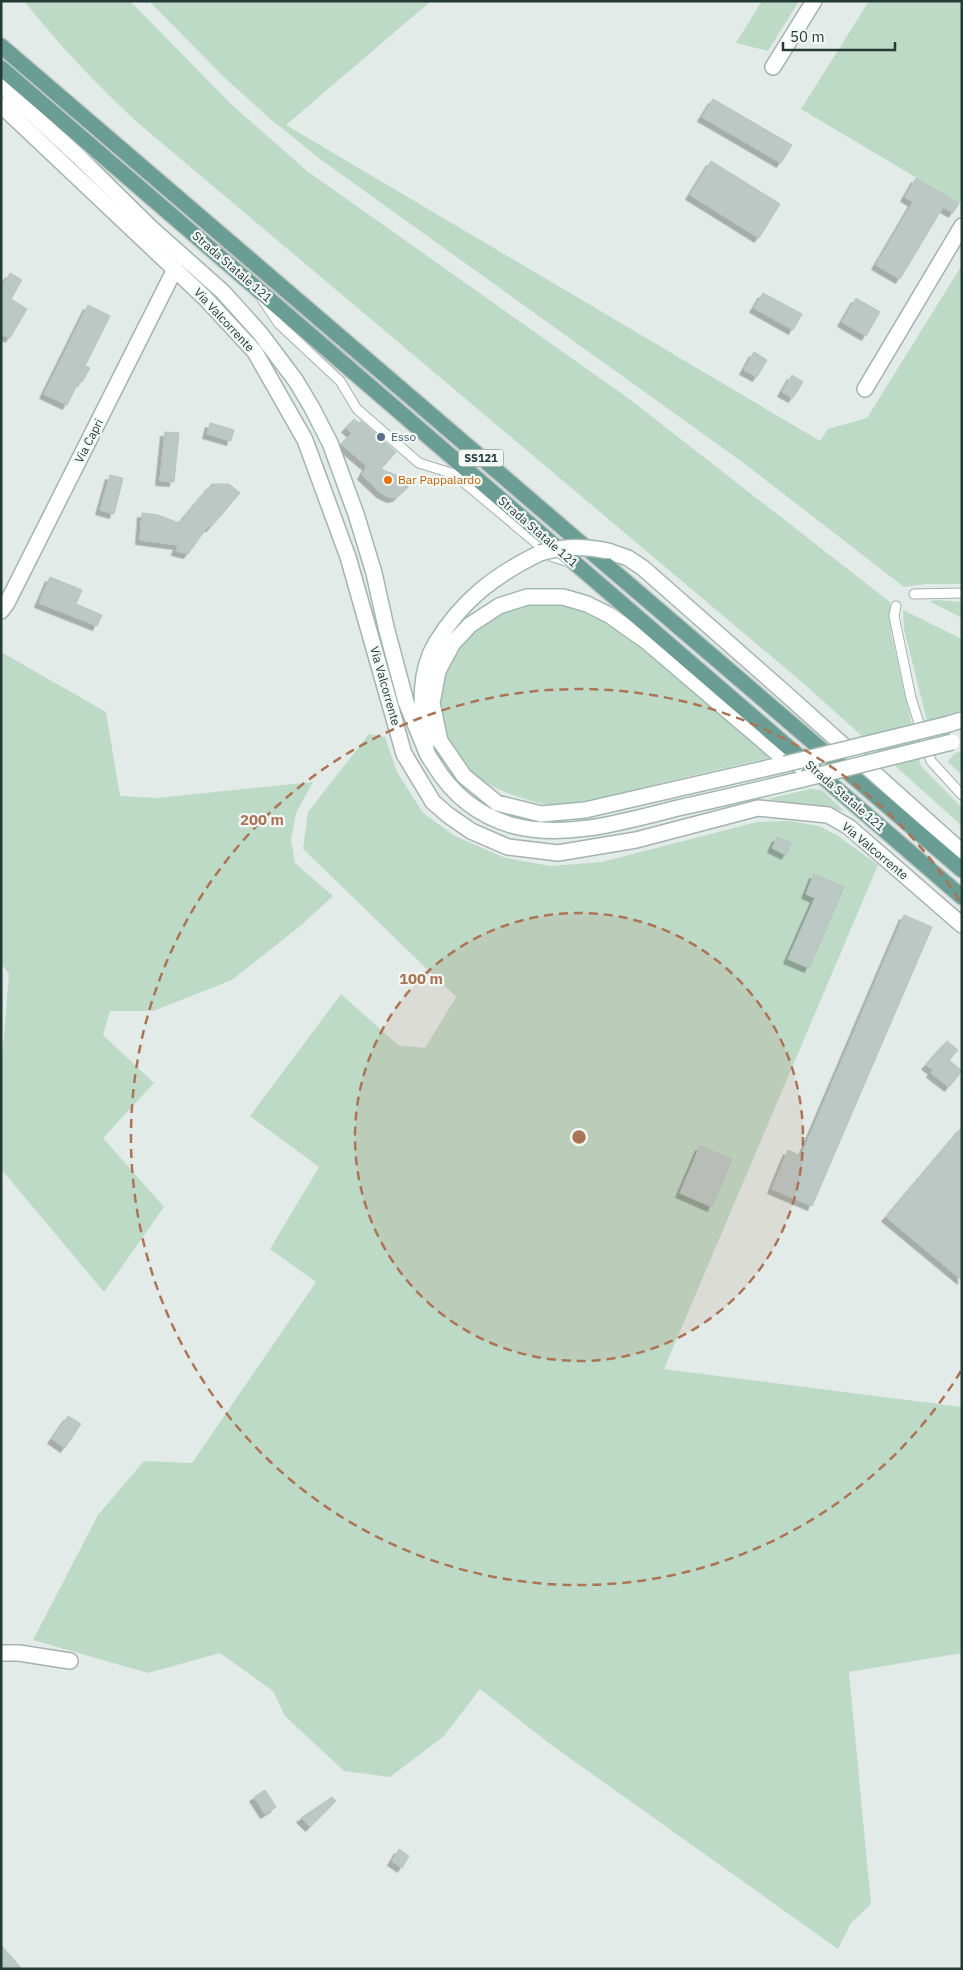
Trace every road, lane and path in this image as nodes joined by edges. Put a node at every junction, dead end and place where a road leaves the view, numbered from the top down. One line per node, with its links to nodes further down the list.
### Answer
1 (814, 1): 3 (main road)
2 (1, 46): 22 (main road, Strada Statale 121 / SS121)
3 (773, 67)
4 (1, 68): 9 (main road, Strada Statale 121 / SS121)
5 (1, 86): 18 (main road)
6 (1, 105): 8 (main road, Via Valcorrente)
7 (962, 226): 10 (main road)
8 (175, 270): 15 (main road, Via Capri); 24 (main road, Via Valcorrente)
9 (254, 286): 11 (main road, Strada Statale 121 / SS121); 11 (lane)
10 (865, 389)
11 (576, 565): 19 (main road, Strada Statale 121 / SS121)
12 (962, 593): 13 (lane)
13 (914, 594)
14 (896, 606): 20 (lane)
15 (1, 611)
16 (956, 722): 19 (main road, bridge)
17 (957, 740): 18 (main road, bridge)
18 (427, 753): 21 (main road, bridge)
19 (830, 784): 23 (main road, Strada Statale 121 / SS121)
20 (962, 795)
21 (962, 852)
22 (962, 870)
23 (962, 897)
24 (962, 925)
25 (1, 1653): 26 (main road)
26 (70, 1662)

